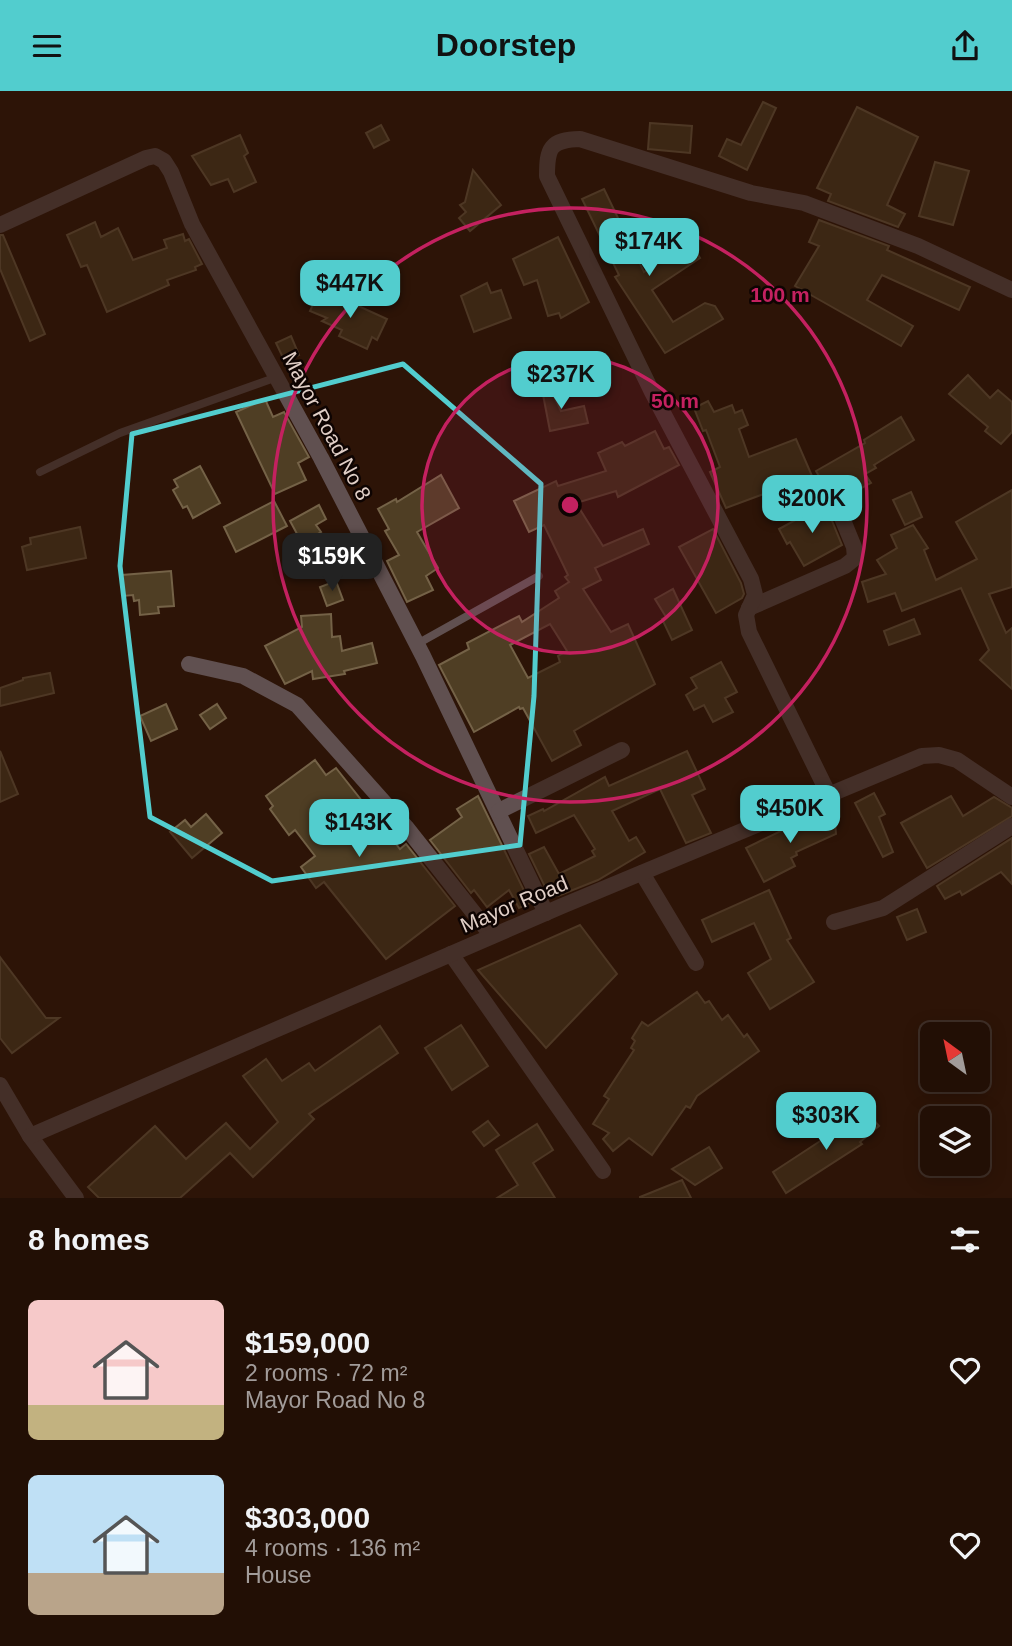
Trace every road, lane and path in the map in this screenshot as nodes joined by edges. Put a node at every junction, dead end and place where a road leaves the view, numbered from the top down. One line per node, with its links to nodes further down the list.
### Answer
1 (0, 225): 3 (street, Mayor Road No 8)
2 (1012, 290): 7 (street)
3 (277, 377): 4 (lane); 8 (street, Mayor Road No 8)
4 (40, 472)
5 (833, 496): 7 (street)
6 (539, 576): 8 (lane)
7 (749, 608): 11 (street)
8 (417, 644): 13 (street, Mayor Road No 8)
9 (189, 664): 18 (street)
10 (622, 750): 13 (street)
11 (829, 795): 12 (street, Mayor Road); 15 (street, Mayor Road)
12 (1012, 797)
13 (499, 811): 16 (street, Mayor Road No 8)
14 (1012, 826): 17 (street)
15 (642, 873): 16 (street, Mayor Road); 20 (street)
16 (547, 913): 18 (street, Mayor Road)
17 (834, 922)
18 (492, 936): 19 (street, Mayor Road)
19 (451, 954): 22 (street, Mayor Road); 23 (street)
20 (696, 964)
21 (0, 1085): 22 (street)
22 (30, 1136): 24 (street)
23 (603, 1171)
24 (76, 1198)

